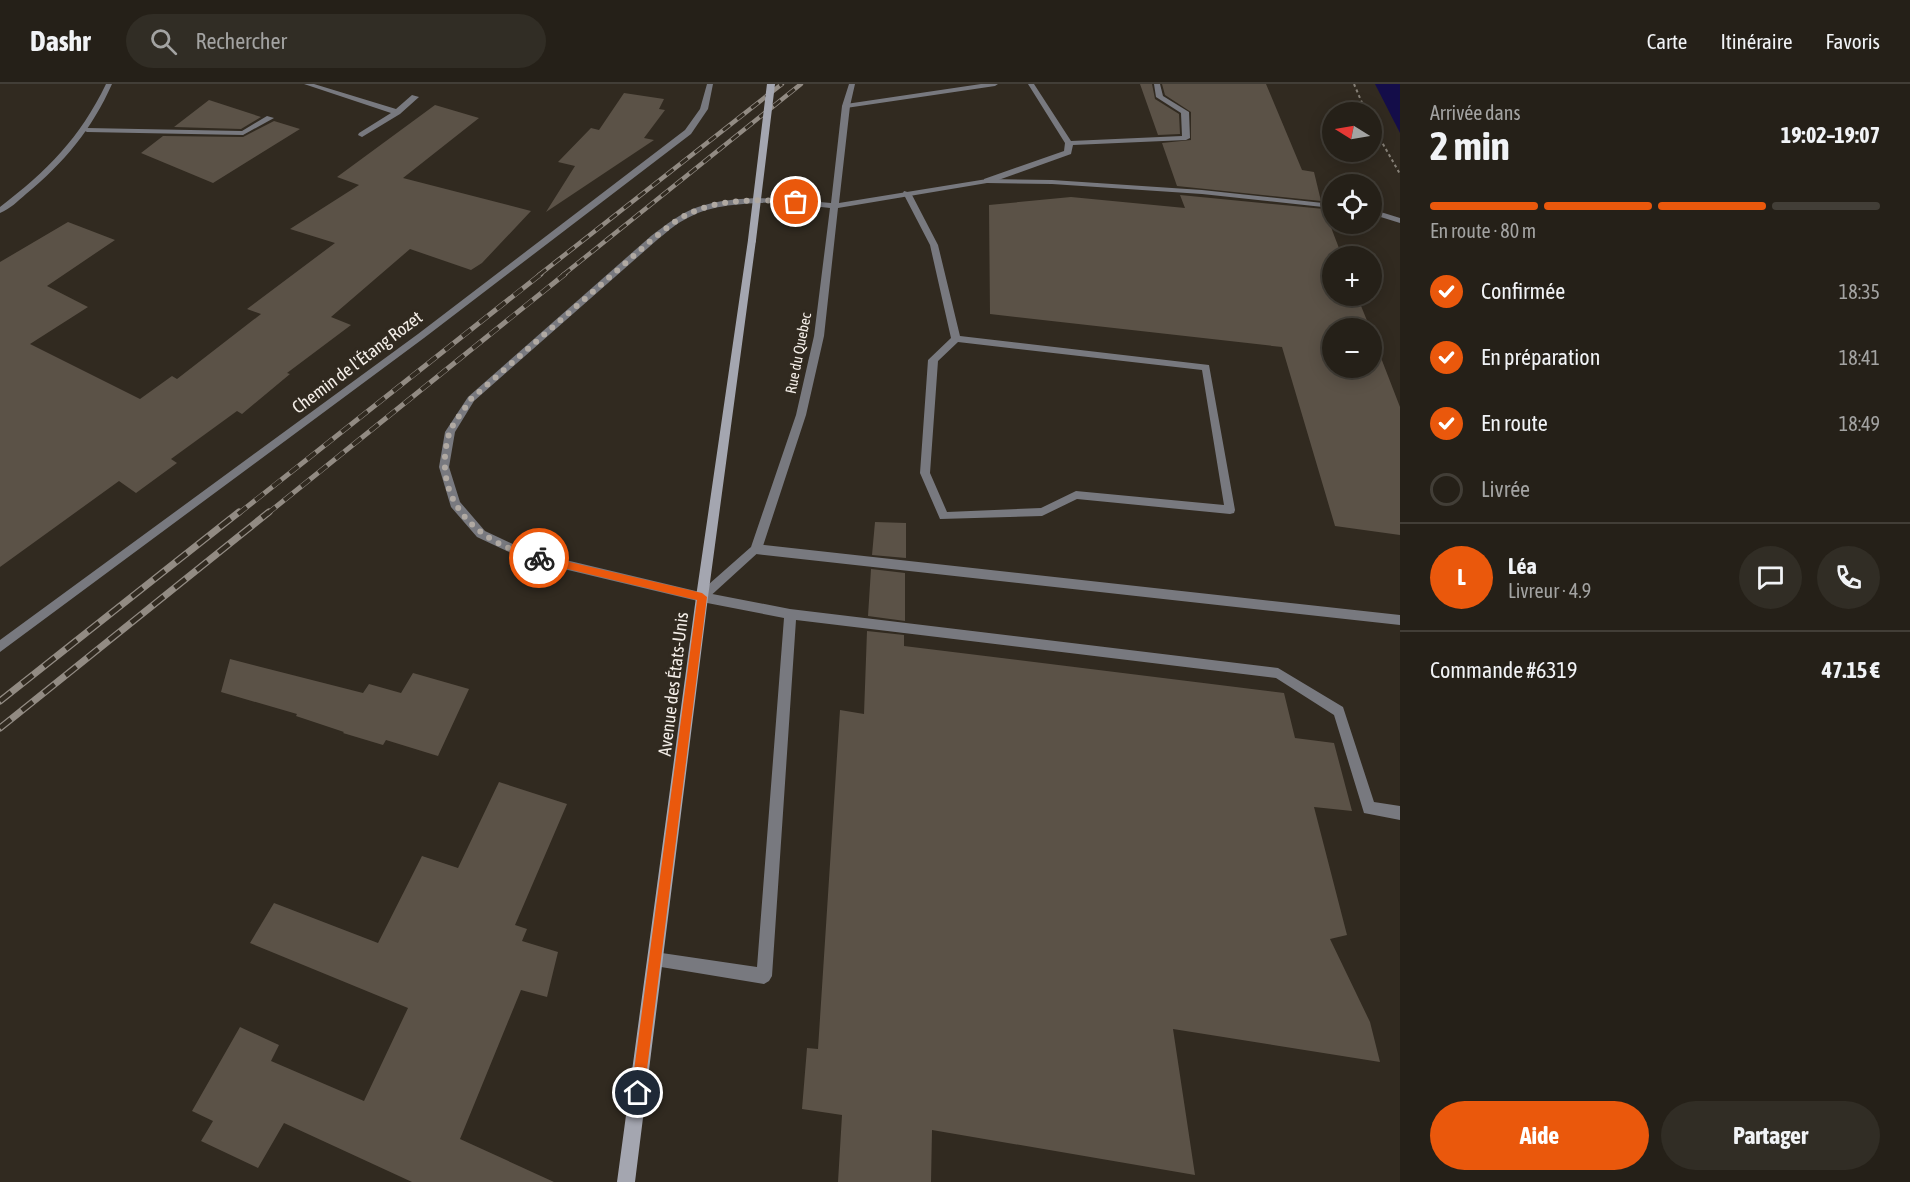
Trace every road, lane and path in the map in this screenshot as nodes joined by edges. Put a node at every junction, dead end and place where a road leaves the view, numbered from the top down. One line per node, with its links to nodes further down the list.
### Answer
1 (109, 84): 15 (street)
2 (306, 84): 13 (street)
3 (710, 84): 32 (street, Chemin de l'Étang Rozet)
4 (771, 84): 29 (main road, Avenue des États-Unis, bridge)
5 (852, 84): 12 (street, Rue du Quebec)
6 (995, 84): 12 (street)
7 (1031, 84): 18 (street)
8 (1157, 84): 18 (street)
9 (1354, 84): 11 (path)
10 (415, 97): 13 (street)
11 (1362, 102)
12 (846, 106): 23 (street, Rue du Quebec)
13 (397, 112): 16 (street)
14 (270, 118): 15 (street)
15 (87, 130): 24 (street)
16 (362, 135)
17 (1382, 142): 19 (path)
18 (1069, 143): 20 (street)
19 (1400, 174)
20 (987, 182): 21 (street); 22 (street)
21 (907, 193): 23 (street); 27 (street)
22 (1322, 205)
23 (834, 206): 28 (street, Rue du Quebec); 29 (street)
24 (0, 212)
25 (1382, 215): 26 (street)
26 (1400, 221)
27 (956, 339): 27 (street)
28 (756, 549): 29 (street, Rue du Quebec); 31 (street)
29 (702, 597): 30 (street); 34 (main road, Avenue des États-Unis)
30 (790, 614): 33 (street); 34 (street)
31 (1400, 620)
32 (0, 647)
33 (1400, 813)
34 (655, 959): 35 (main road, Avenue des États-Unis)
35 (626, 1182)

